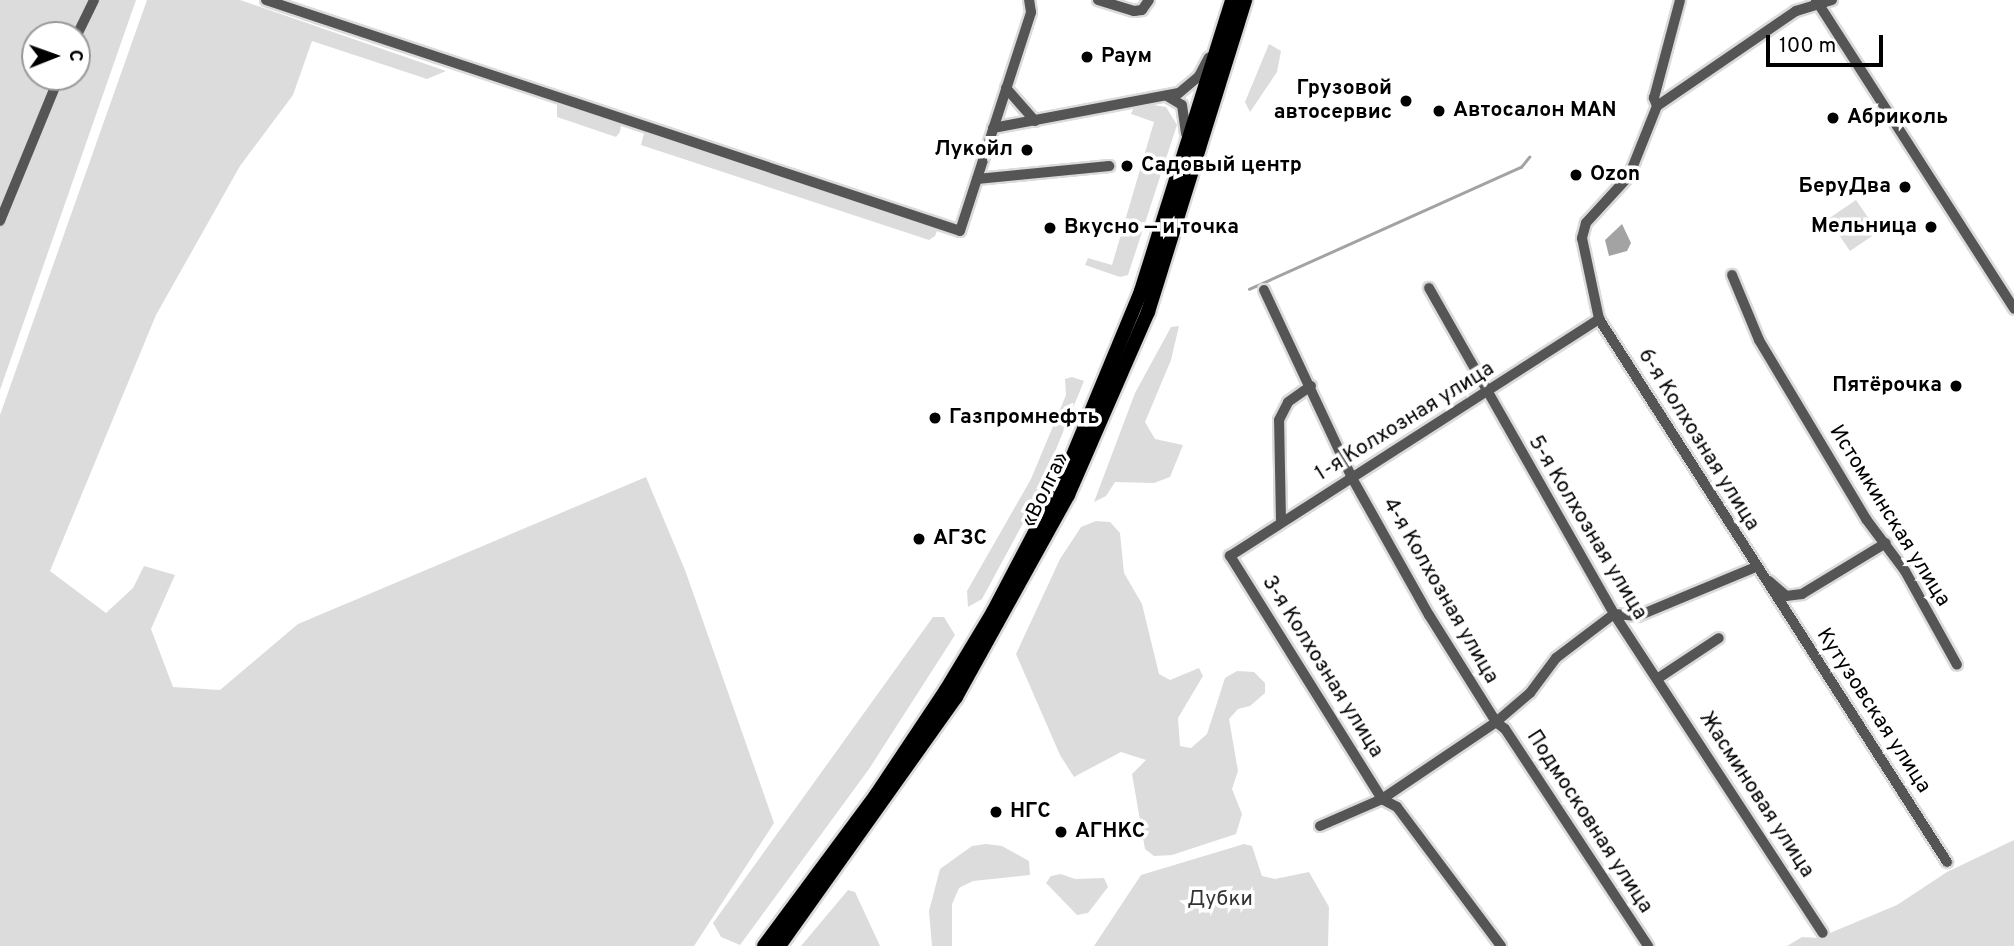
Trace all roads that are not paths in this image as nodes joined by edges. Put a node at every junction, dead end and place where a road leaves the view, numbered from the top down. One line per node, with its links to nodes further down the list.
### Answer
1 (94, 0): 11 (street)
2 (266, 0): 21 (street)
3 (1098, 0): 4 (street)
4 (1149, 0)
5 (1232, 0): 12 (highway)
6 (1245, 0): 46 (highway, «Волга»)
7 (1679, 0): 16 (street)
8 (1832, 0): 10 (street)
9 (1030, 1): 13 (street)
10 (1818, 3): 16 (street); 26 (street)
11 (84, 21)
12 (1222, 32): 15 (street); 19 (highway)
13 (1006, 88): 17 (street); 18 (street)
14 (53, 91): 22 (street)
15 (1166, 96): 17 (street); 19 (street)
16 (1657, 106): 27 (street)
17 (1035, 121): 18 (street)
18 (993, 128): 21 (street)
19 (1186, 154): 45 (highway, «Волга»)
20 (1109, 166): 21 (street)
21 (977, 179)
22 (0, 221)
23 (1732, 275): 32 (street, Истомкинская улица)
24 (1429, 288): 29 (street, 5-я Колхозная улица)
25 (1264, 290): 28 (street, 4-я Колхозная улица)
26 (2014, 309)
27 (1599, 319): 29 (street, 1-я Колхозная улица); 34 (street, 6-я Колхозная улица)
28 (1311, 386): 30 (street, 4-я Колхозная улица); 31 (street)
29 (1486, 394): 30 (street, 1-я Колхозная улица); 36 (street, 5-я Колхозная улица)
30 (1352, 478): 31 (street, 1-я Колхозная улица); 40 (street, 4-я Колхозная улица)
31 (1281, 521): 33 (street, 1-я Колхозная улица)
32 (1886, 543): 35 (street); 38 (street, Истомкинская улица)
33 (1230, 556): 41 (street, 3-я Колхозная улица)
34 (1756, 567): 35 (street, 6-я Колхозная улица); 36 (street)
35 (1765, 581): 43 (street, Кутузовская улица)
36 (1614, 614): 39 (street, 5-я Колхозная улица); 40 (street)
37 (1719, 638): 39 (street)
38 (1957, 665)
39 (1657, 679): 44 (street, Жасминовая улица)
40 (1496, 722): 41 (street); 48 (street, Подмосковная улица)
41 (1382, 799): 42 (street); 47 (street, 3-я Колхозная улица)
42 (1320, 826)
43 (1947, 862)
44 (1823, 933)
45 (764, 946)
46 (779, 946)
47 (1502, 946)
48 (1648, 946)

